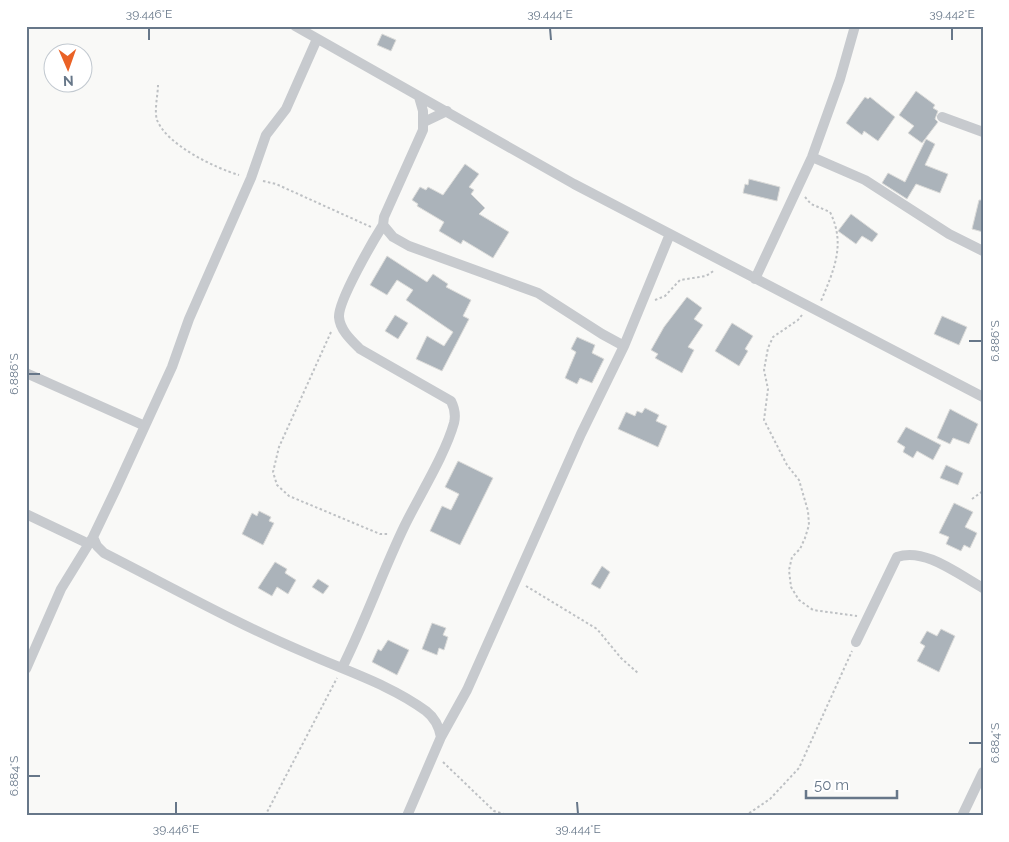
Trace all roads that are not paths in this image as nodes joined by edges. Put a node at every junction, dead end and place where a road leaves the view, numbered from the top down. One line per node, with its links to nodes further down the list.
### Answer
1 (295, 26): 3 (street)
2 (855, 26): 9 (street)
3 (317, 39): 4 (street); 17 (street)
4 (419, 96): 5 (street); 7 (street)
5 (447, 111): 7 (street); 11 (street)
6 (942, 117): 8 (street)
7 (424, 122): 10 (street)
8 (983, 132)
9 (812, 157): 12 (street); 13 (street)
10 (381, 229): 14 (street); 22 (street)
11 (670, 234): 13 (street); 14 (street)
12 (983, 251)
13 (755, 278): 16 (street)
14 (624, 346): 24 (street)
15 (26, 373): 17 (street)
16 (983, 397)
17 (144, 426): 19 (street)
18 (26, 514): 19 (street)
19 (91, 541): 22 (street); 23 (street)
20 (983, 588): 21 (street)
21 (856, 642)
22 (342, 668): 24 (street)
23 (26, 669)
24 (441, 737): 26 (street)
25 (983, 772): 27 (street)
26 (407, 816)
27 (962, 816)

